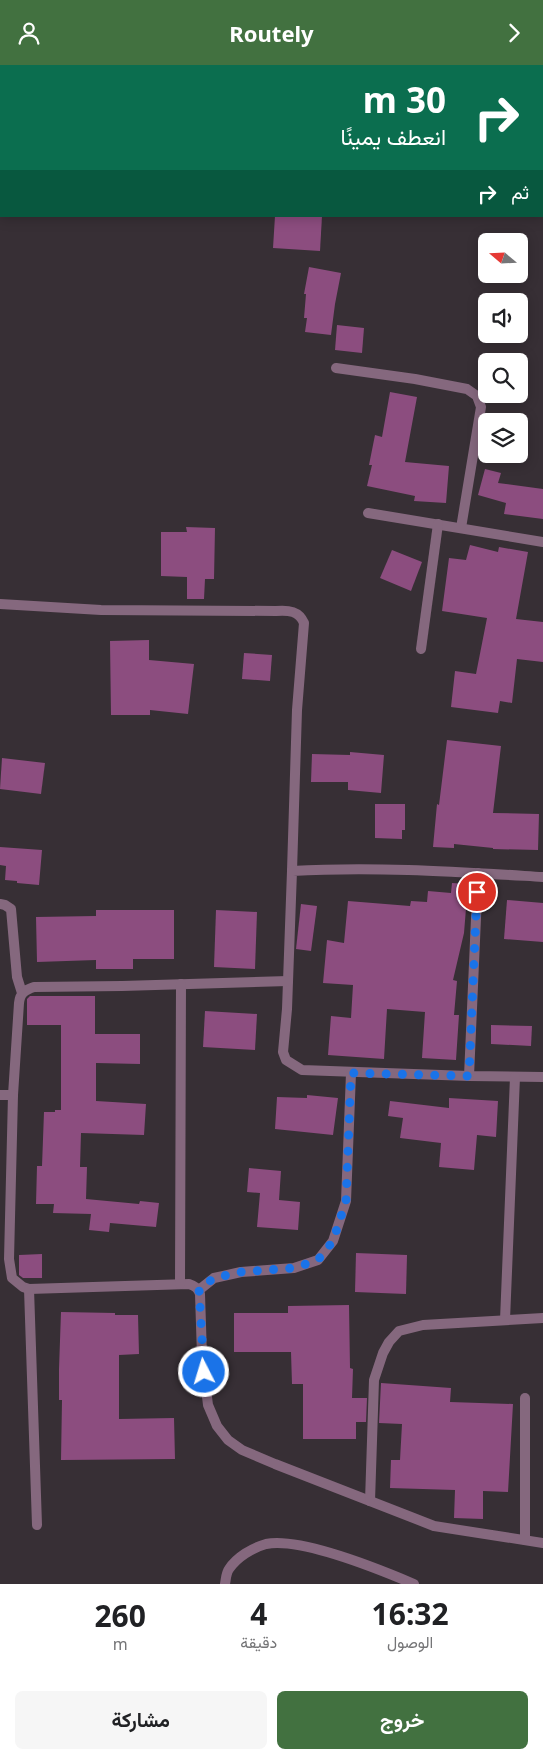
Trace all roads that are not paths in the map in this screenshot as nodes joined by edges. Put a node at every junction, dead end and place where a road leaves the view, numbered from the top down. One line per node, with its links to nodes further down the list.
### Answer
1 (336, 368): 4 (street)
2 (368, 513): 3 (street)
3 (438, 524): 4 (street); 7 (street)
4 (461, 528): 5 (street)
5 (543, 542)
6 (0, 604): 8 (street)
7 (421, 649)
8 (292, 871): 9 (street); 12 (street)
9 (478, 873): 10 (street); 16 (street)
10 (543, 877)
11 (0, 904): 14 (street)
12 (288, 981): 13 (street); 15 (street)
13 (181, 984): 14 (street); 21 (street)
14 (22, 993): 20 (street)
15 (351, 1073): 16 (street); 23 (street)
16 (469, 1076): 17 (street)
17 (514, 1077): 18 (street); 25 (street)
18 (543, 1077)
19 (0, 1095): 20 (street)
20 (13, 1095): 22 (street)
21 (180, 1284): 22 (street); 23 (street)
22 (29, 1289): 28 (street)
23 (199, 1289): 27 (street)
24 (543, 1318): 25 (street)
25 (505, 1320): 27 (street)
26 (525, 1398): 29 (street)
27 (370, 1501): 29 (street)
28 (37, 1525)
29 (524, 1540): 30 (street)
30 (543, 1543)
31 (225, 1584): 32 (street)
32 (414, 1584)

